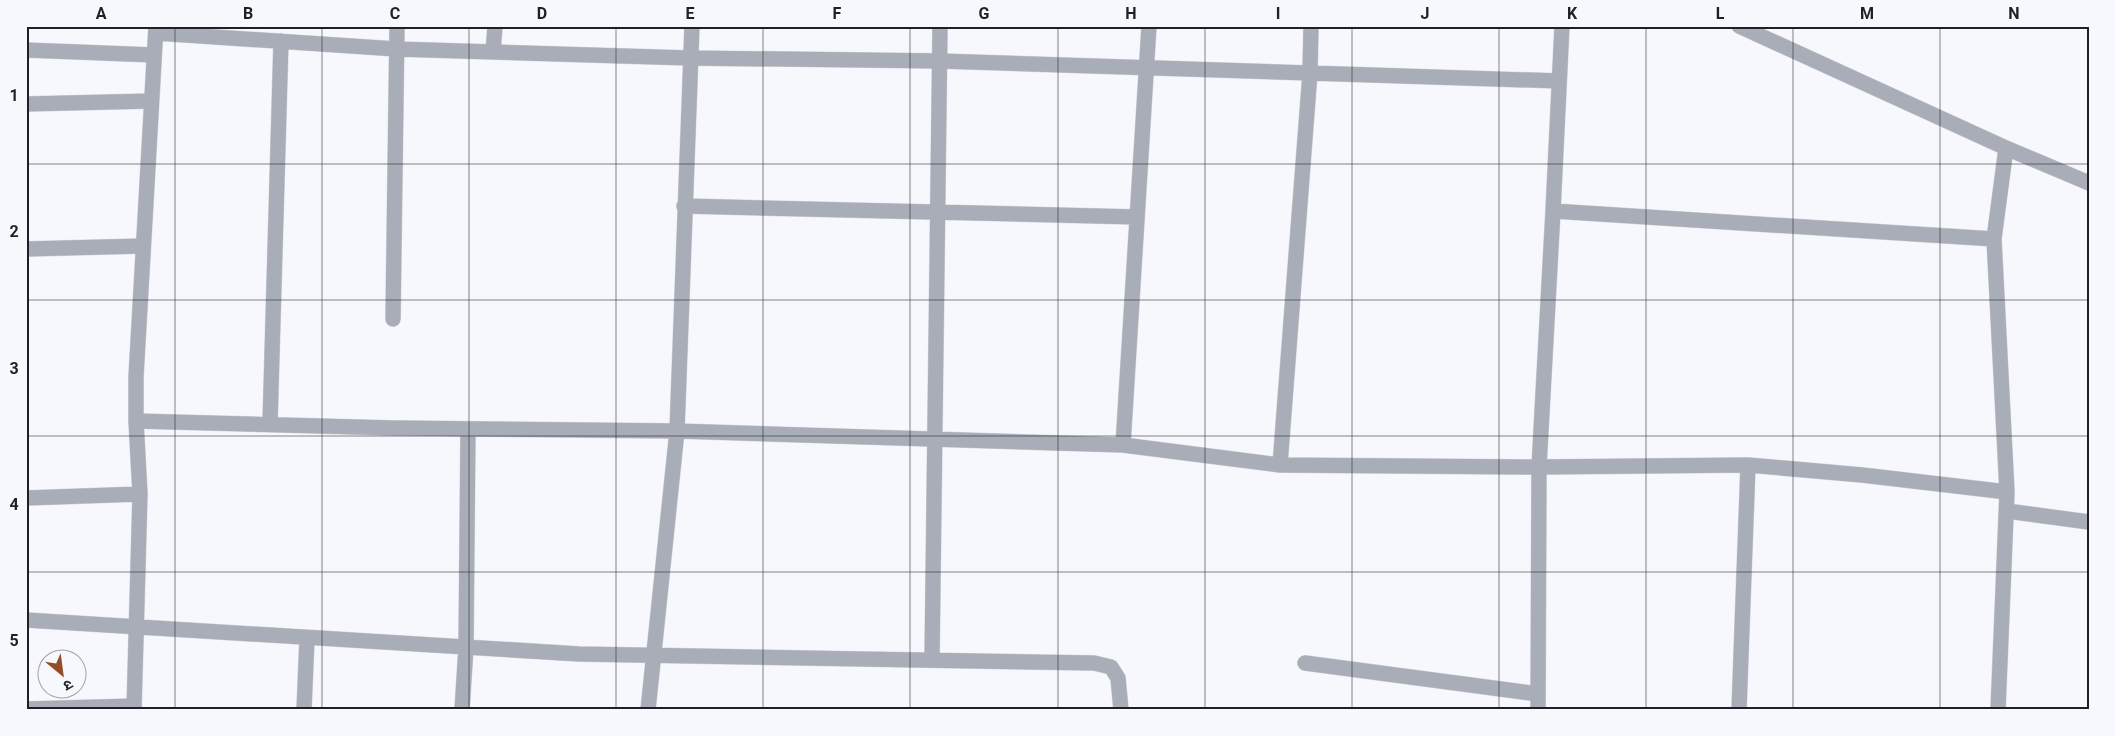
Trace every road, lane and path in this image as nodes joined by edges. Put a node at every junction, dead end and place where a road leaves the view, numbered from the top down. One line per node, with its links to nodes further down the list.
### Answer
1 (396, 26): 11 (street)
2 (495, 26): 13 (street)
3 (692, 26): 15 (street)
4 (940, 26): 16 (street)
5 (1149, 26): 17 (street)
6 (1311, 26): 18 (street)
7 (1562, 26): 19 (street)
8 (1739, 26): 22 (street)
9 (156, 30): 10 (street); 14 (street)
10 (281, 41): 11 (street); 33 (street)
11 (396, 49): 13 (street); 31 (street)
12 (26, 50): 14 (street)
13 (493, 52): 15 (street)
14 (154, 55): 20 (street)
15 (689, 58): 16 (street); 24 (street)
16 (940, 61): 17 (street); 26 (street)
17 (1146, 67): 18 (street); 27 (street)
18 (1310, 73): 19 (street); 38 (street)
19 (1559, 80): 25 (street)
20 (152, 101): 21 (street); 29 (street)
21 (26, 104)
22 (2006, 148): 23 (street); 28 (street)
23 (2089, 184)
24 (684, 206): 26 (street); 35 (street)
25 (1554, 211): 28 (street); 40 (street)
26 (938, 214): 27 (street); 36 (street)
27 (1137, 217): 37 (street)
28 (1994, 239): 41 (street)
29 (143, 246): 30 (street); 32 (street)
30 (26, 249)
31 (392, 319)
32 (136, 421): 33 (street); 42 (street)
33 (270, 424): 34 (street)
34 (468, 429): 35 (street); 49 (street)
35 (677, 431): 36 (street); 50 (street)
36 (935, 439): 37 (street); 51 (street)
37 (1123, 445): 38 (street)
38 (1280, 465): 40 (street)
39 (1748, 465): 40 (street); 41 (street); 61 (street)
40 (1538, 467): 53 (street)
41 (2008, 492): 44 (street)
42 (140, 494): 43 (street); 47 (street)
43 (26, 498)
44 (2007, 511): 45 (street); 62 (street)
45 (2089, 522)
46 (26, 620): 47 (street)
47 (136, 628): 48 (street); 54 (street)
48 (307, 638): 49 (street); 56 (street)
49 (466, 647): 50 (street); 57 (street)
50 (652, 656): 51 (street); 58 (street)
51 (932, 660): 59 (street)
52 (1305, 663): 53 (street)
53 (1538, 694): 60 (street)
54 (134, 708): 55 (street)
55 (26, 709)
56 (304, 710)
57 (462, 710)
58 (648, 710)
59 (1121, 710)
60 (1538, 710)
61 (1739, 710)
62 (1998, 710)

